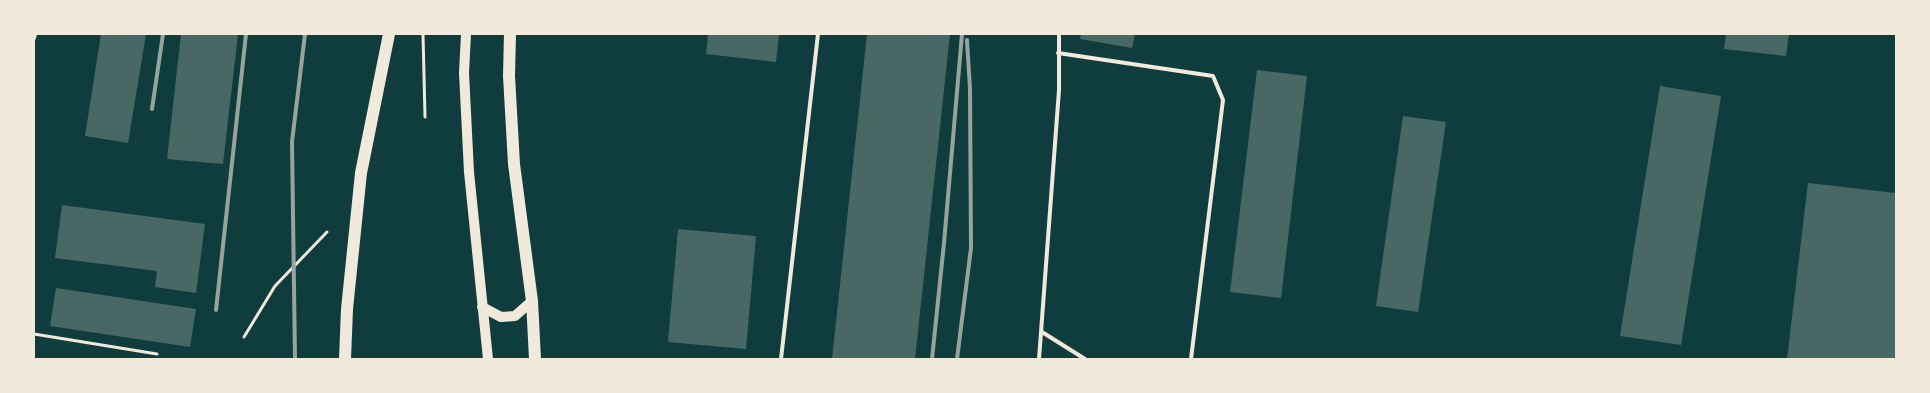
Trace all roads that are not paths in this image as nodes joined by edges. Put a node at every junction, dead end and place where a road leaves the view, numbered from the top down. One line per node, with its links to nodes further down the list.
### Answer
1 (35, 34): 7 (lane)
2 (389, 34): 12 (main road)
3 (466, 34): 10 (main road)
4 (510, 34): 9 (main road)
5 (818, 34): 15 (lane)
6 (1059, 34): 8 (lane)
7 (34, 38)
8 (1058, 53): 11 (lane); 18 (lane)
9 (532, 302): 10 (main road); 14 (main road)
10 (482, 307): 13 (main road)
11 (1042, 332): 16 (lane); 17 (lane)
12 (345, 359)
13 (488, 359)
14 (535, 359)
15 (781, 359)
16 (1039, 359)
17 (1085, 359)
18 (1191, 359)

